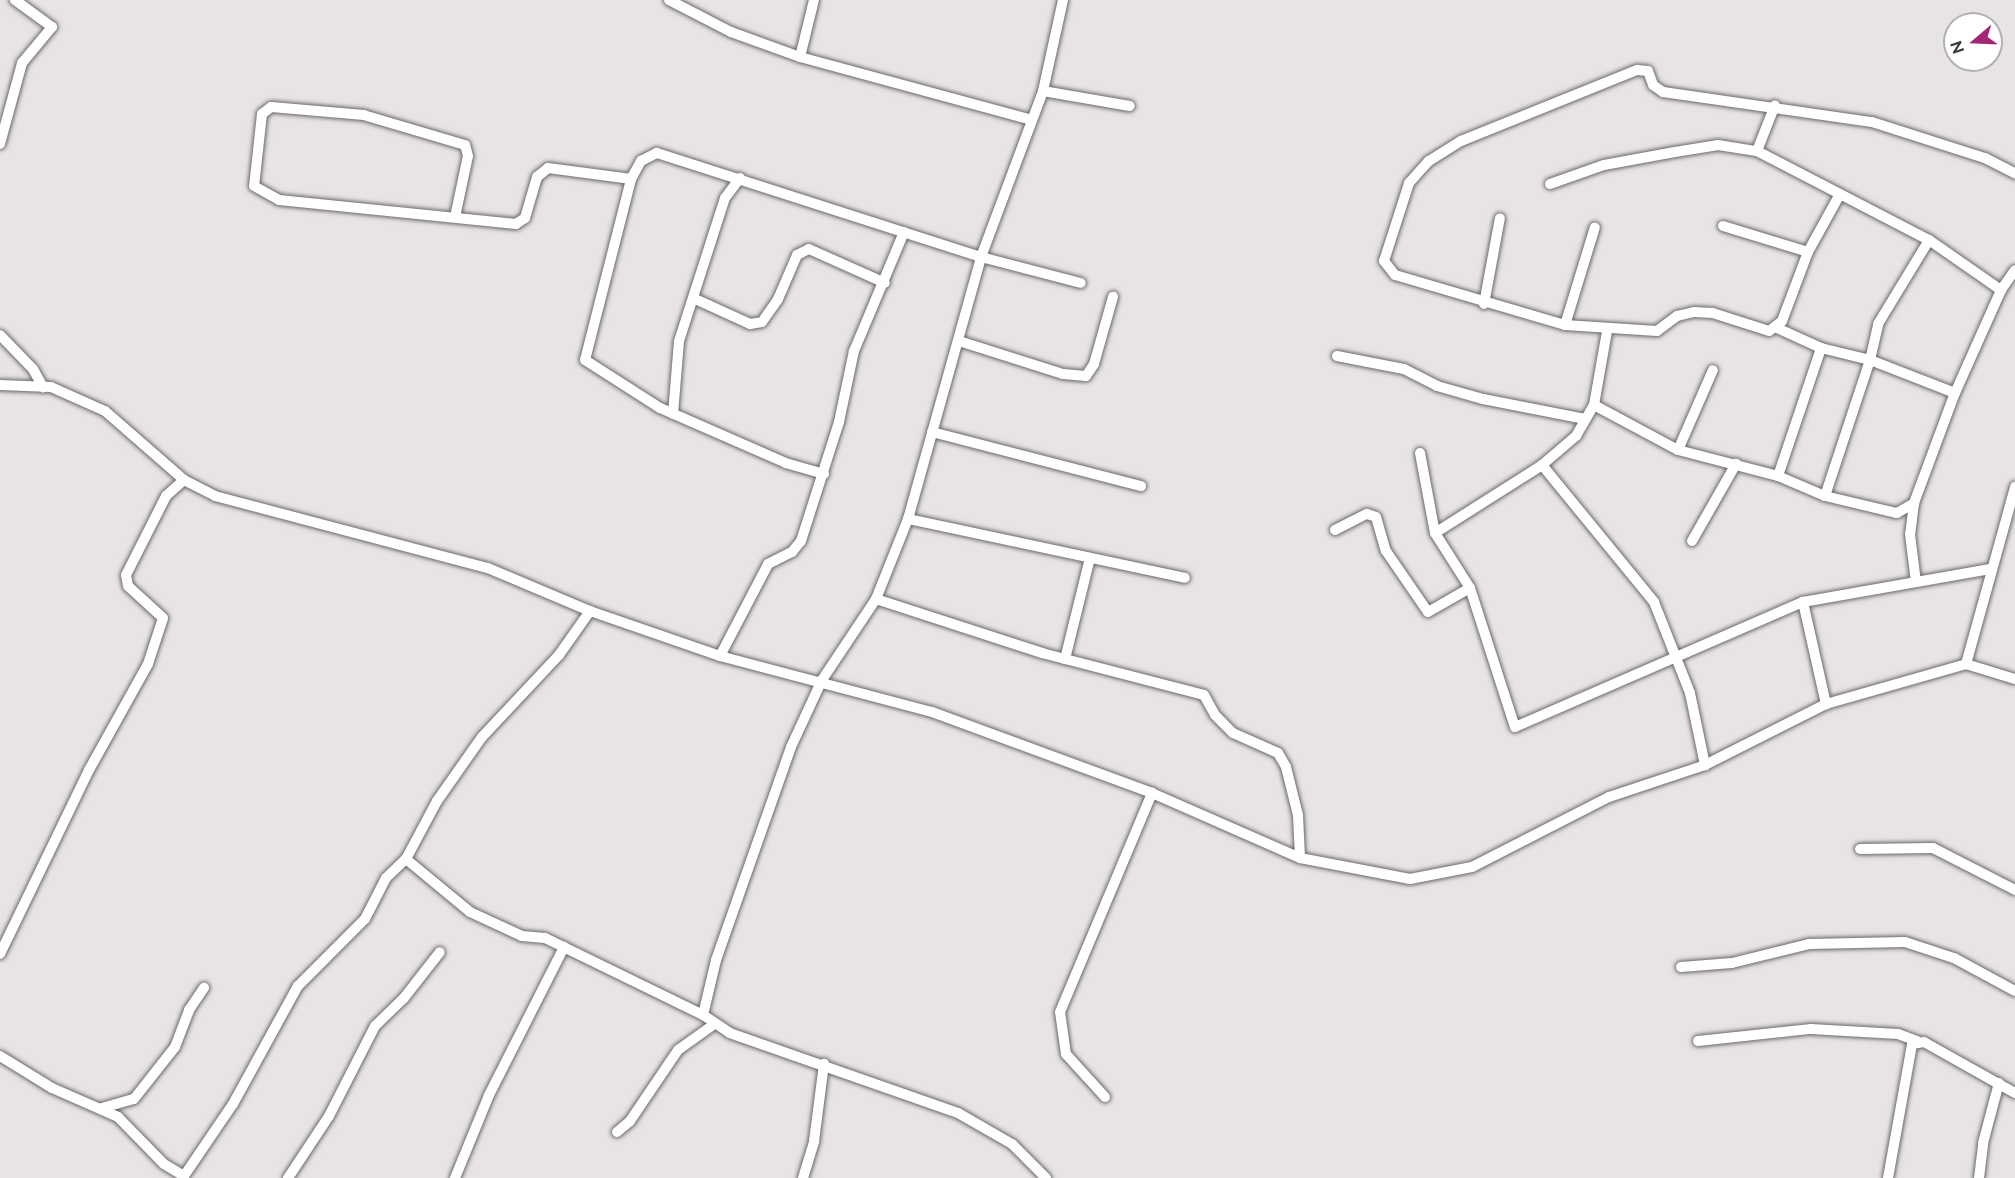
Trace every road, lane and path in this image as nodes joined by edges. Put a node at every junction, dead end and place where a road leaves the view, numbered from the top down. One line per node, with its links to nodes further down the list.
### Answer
1 (15, 0): 10 (street)
2 (669, 0): 5 (street)
3 (814, 0): 5 (street)
4 (1064, 0): 6 (street)
5 (800, 57): 9 (street)
6 (1043, 91): 8 (street); 9 (street)
7 (1775, 105): 11 (street); 12 (street); 31 (street)
8 (1130, 106)
9 (1032, 120): 24 (street)
10 (0, 144)
11 (1757, 151): 15 (street); 16 (street)
12 (2015, 173)
13 (740, 178): 14 (street); 21 (street); 30 (street)
14 (631, 179): 17 (street); 45 (street)
15 (1550, 184)
16 (1840, 194): 22 (street); 23 (street)
17 (455, 217): 17 (street)
18 (1500, 218): 31 (street)
19 (1723, 226): 23 (street)
20 (1595, 227): 32 (street)
21 (904, 232): 24 (street); 26 (street)
22 (1929, 240): 28 (street); 39 (street)
23 (1808, 252): 33 (street)
24 (981, 257): 27 (street); 36 (street)
25 (2015, 270): 28 (street)
26 (885, 283): 30 (street); 52 (street)
27 (1081, 283)
28 (2001, 290): 43 (street)
29 (1113, 297): 36 (street)
30 (693, 298): 45 (street)
31 (1484, 304): 32 (street)
32 (1564, 325): 34 (street)
33 (1778, 328): 34 (street); 37 (street)
34 (1607, 331): 44 (street)
35 (0, 335): 42 (street)
36 (958, 342): 47 (street)
37 (1821, 348): 39 (street); 53 (street)
38 (1337, 356): 46 (street)
39 (1870, 360): 43 (street); 57 (street)
40 (1713, 370): 48 (street)
41 (0, 385): 42 (street)
42 (43, 387): 54 (street)
43 (1955, 393): 58 (street)
44 (1594, 405): 46 (street); 48 (street)
45 (673, 414): 52 (street)
46 (1585, 419): 51 (street)
47 (932, 432): 55 (street); 59 (street)
48 (1678, 450): 50 (street)
49 (1420, 453): 61 (street)
50 (1736, 464): 53 (street); 62 (street)
51 (1542, 465): 61 (street); 71 (street)
52 (824, 474): 72 (street)
53 (1778, 477): 57 (street)
54 (184, 480): 70 (street); 86 (street)
55 (1141, 486)
56 (2015, 487): 64 (street)
57 (1824, 496): 58 (street)
58 (1914, 503): 66 (street)
59 (908, 519): 63 (street); 68 (street)
60 (1335, 530): 67 (street)
61 (1436, 533): 67 (street)
62 (1692, 541)
63 (1090, 558): 65 (street); 73 (street)
64 (1990, 569): 66 (street); 74 (street)
65 (1185, 578)
66 (1916, 582): 69 (street)
67 (1470, 588): 71 (street)
68 (876, 599): 73 (street); 76 (street)
69 (1803, 602): 71 (street); 77 (street)
70 (590, 611): 72 (street); 82 (street)
71 (1677, 654): 78 (street)
72 (720, 656): 76 (street)
73 (1065, 659): 81 (street)
74 (1966, 664): 75 (street); 77 (street)
75 (2015, 679)
76 (822, 681): 79 (street); 90 (street)
77 (1826, 704): 78 (street)
78 (1705, 765): 81 (street)
79 (1152, 793): 81 (street); 98 (street)
80 (1860, 849): 83 (street)
81 (1300, 858)
82 (406, 860): 84 (street); 101 (street)
83 (2015, 890)
84 (564, 947): 90 (street); 103 (street)
85 (440, 952): 102 (street)
86 (0, 954)
87 (1681, 967): 89 (street)
88 (204, 988): 99 (street)
89 (2015, 991)
90 (703, 1015): 91 (street)
91 (713, 1025): 95 (street); 100 (street)
92 (1698, 1041): 93 (street)
93 (1917, 1041): 96 (street); 106 (street)
94 (0, 1056): 99 (street)
95 (824, 1064): 104 (street); 105 (street)
96 (1999, 1083): 97 (street); 107 (street)
97 (2015, 1093)
98 (1105, 1097)
99 (102, 1108): 101 (street)
100 (617, 1132)
101 (184, 1177)
102 (288, 1178)
103 (455, 1178)
104 (803, 1178)
105 (1046, 1178)
106 (1888, 1178)
107 (1979, 1178)

